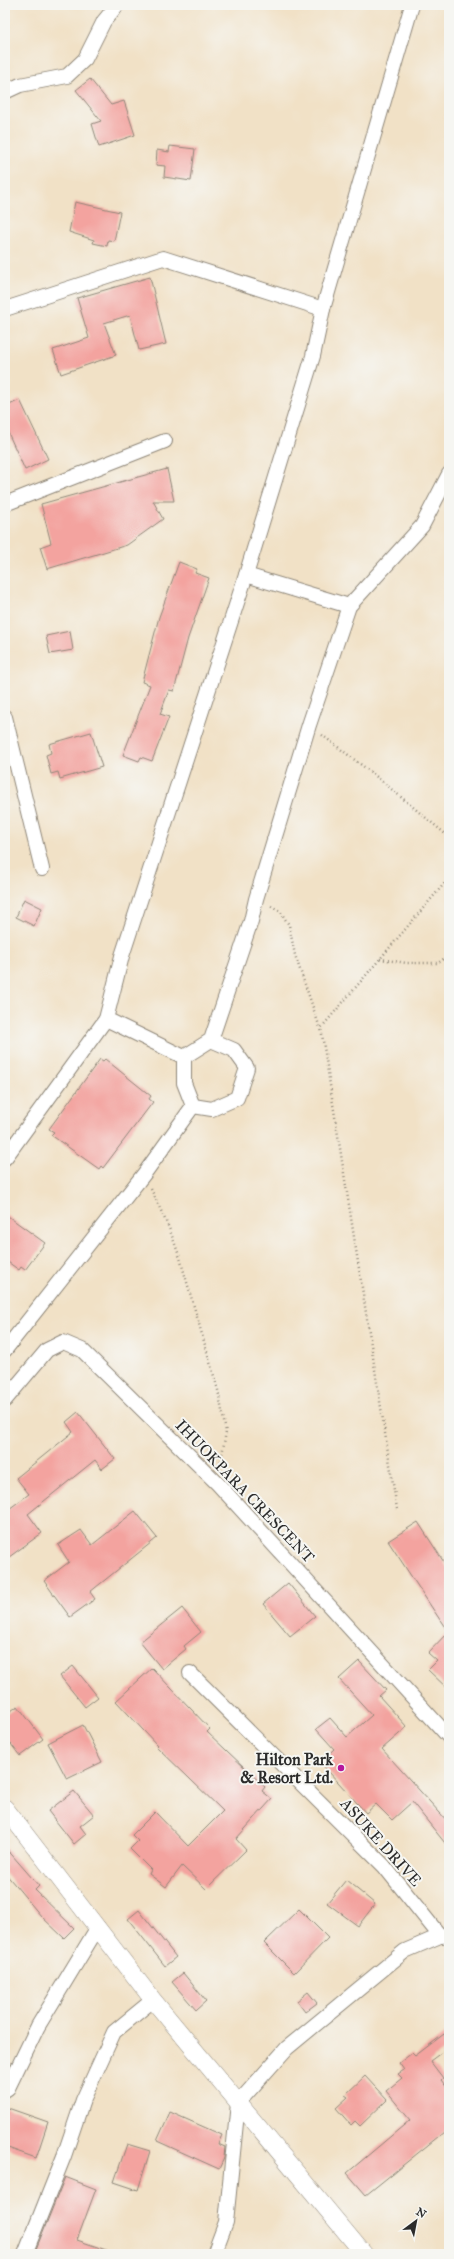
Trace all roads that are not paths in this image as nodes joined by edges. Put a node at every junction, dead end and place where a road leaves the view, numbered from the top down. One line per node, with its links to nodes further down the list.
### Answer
1 (117, 5): 3 (street)
2 (412, 5): 5 (street)
3 (5, 92)
4 (5, 309): 5 (street)
5 (323, 309): 9 (street)
6 (165, 441): 8 (street)
7 (449, 474): 10 (street)
8 (5, 504)
9 (246, 575): 10 (street); 13 (street)
10 (349, 606): 14 (street)
11 (5, 717): 12 (street)
12 (42, 869)
13 (106, 1019): 15 (street); 17 (street)
14 (211, 1040): 15 (street); 16 (street)
15 (184, 1057): 16 (street)
16 (193, 1106): 18 (street)
17 (5, 1158)
18 (5, 1350)
19 (5, 1400): 21 (street, IHUOKPARA CRESCENT)
20 (190, 1673): 24 (street, ASUKE DRIVE)
21 (449, 1737)
22 (5, 1808): 23 (street)
23 (98, 1928): 25 (street); 26 (street)
24 (445, 1936): 27 (street)
25 (153, 2000): 27 (street); 28 (street)
26 (5, 2090)
27 (238, 2103): 29 (street); 30 (street)
28 (25, 2254)
29 (214, 2254)
30 (364, 2254)

